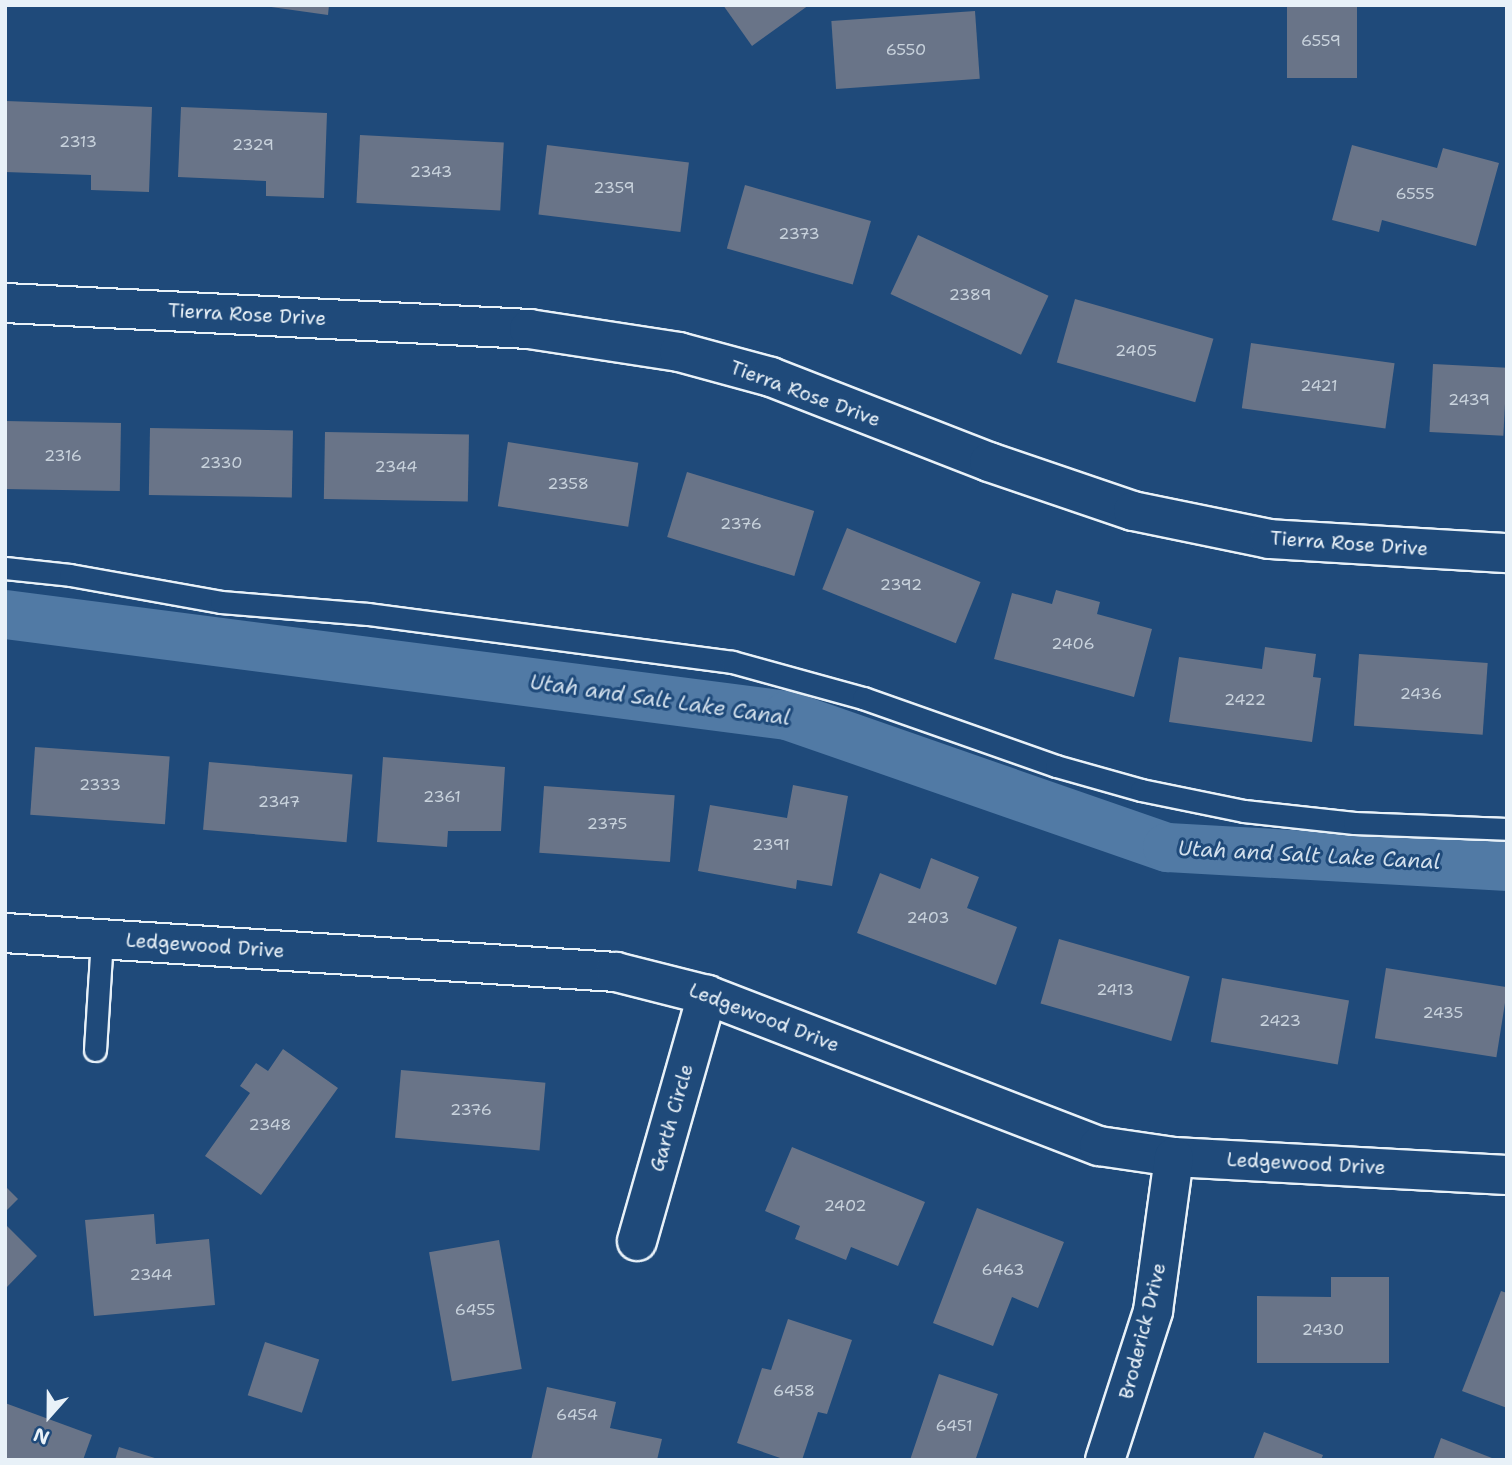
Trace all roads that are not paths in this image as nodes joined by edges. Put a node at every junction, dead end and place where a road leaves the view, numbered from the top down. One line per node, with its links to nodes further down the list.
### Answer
1 (5, 303): 2 (street, Tierra Rose Drive)
2 (1507, 553)
3 (5, 568): 4 (lane)
4 (1507, 829)
5 (5, 933): 6 (street, Ledgewood Drive)
6 (102, 939): 7 (street, Ledgewood Drive); 8 (lane)
7 (707, 995): 9 (street, Ledgewood Drive); 11 (street, Garth Circle)
8 (94, 1049)
9 (1174, 1157): 10 (street, Ledgewood Drive); 12 (street, Broderick Drive)
10 (1507, 1175)
11 (637, 1241)
12 (1105, 1460)

